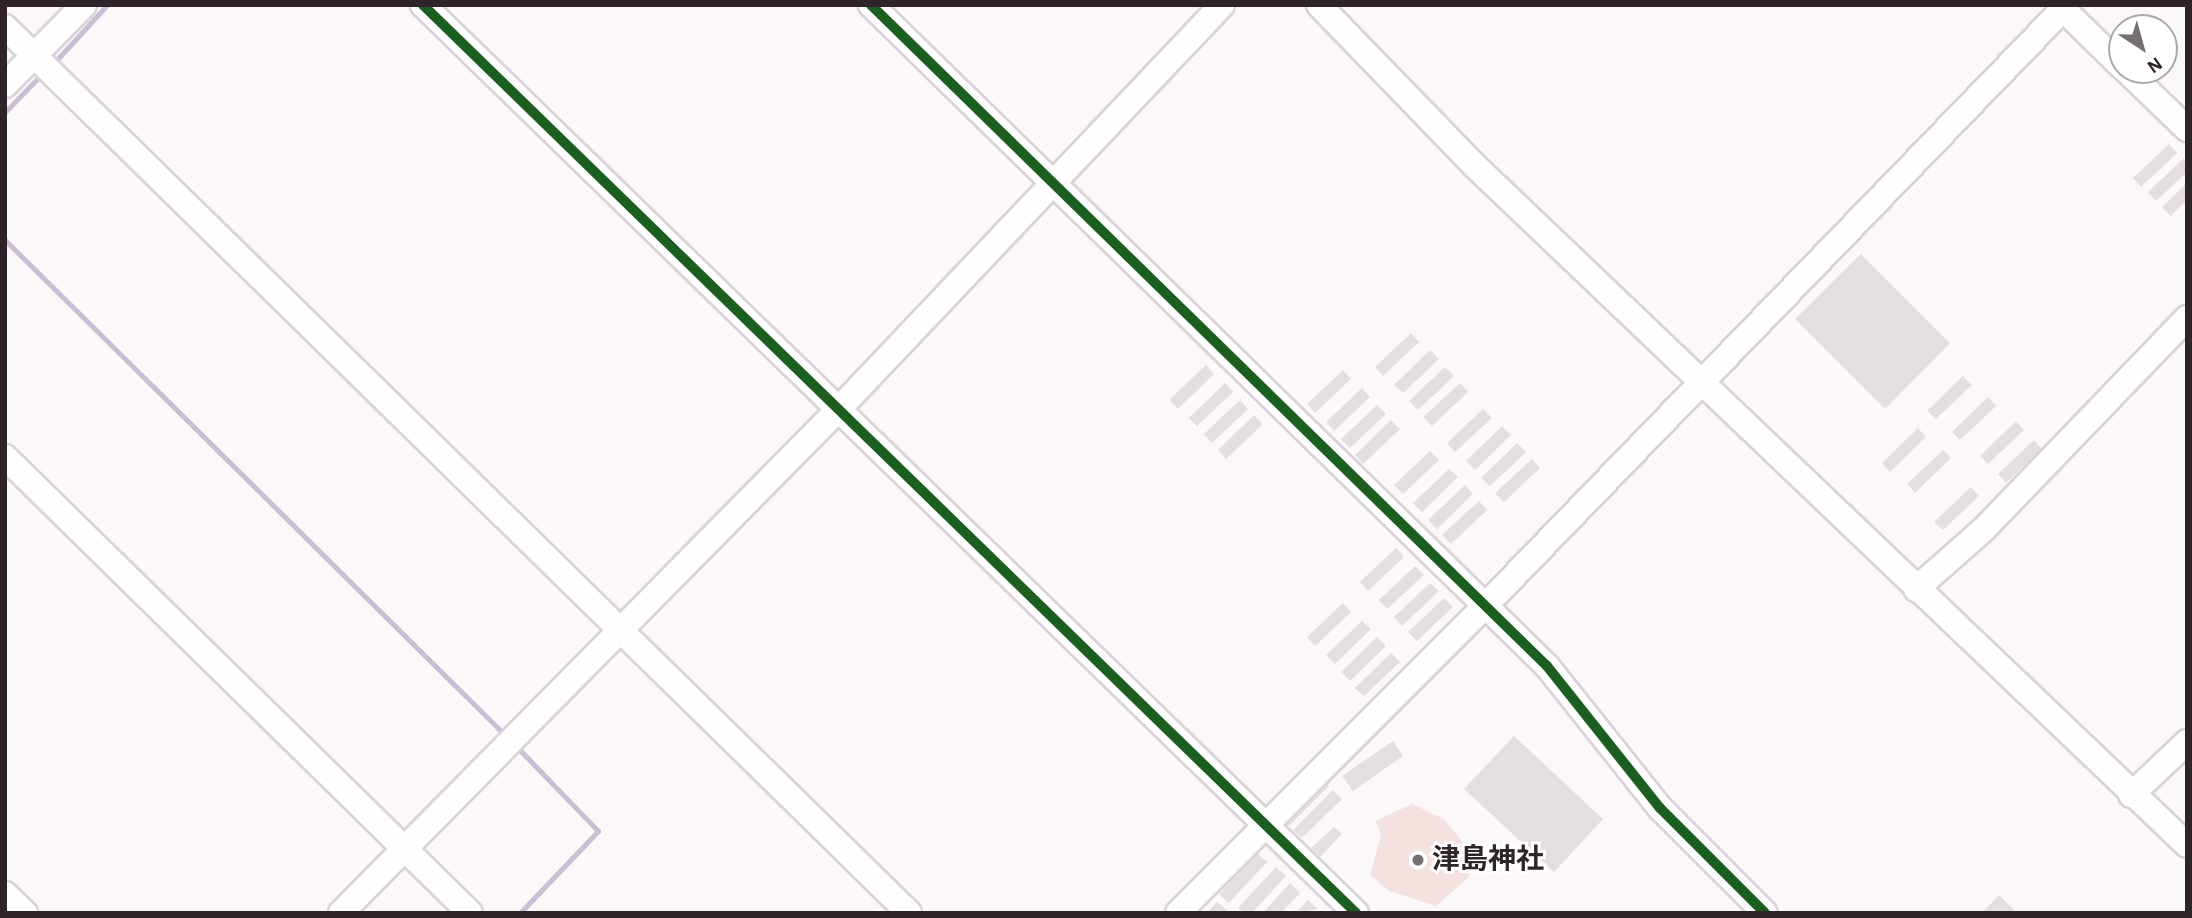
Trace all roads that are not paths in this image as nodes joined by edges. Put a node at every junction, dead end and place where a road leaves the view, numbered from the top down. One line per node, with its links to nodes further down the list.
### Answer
1 (84, 5): 9 (street)
2 (423, 5): 16 (street)
3 (871, 5): 13 (street)
4 (1223, 5): 13 (street)
5 (1319, 5): 15 (street)
6 (2063, 7): 8 (street); 15 (street)
7 (5, 27): 9 (street)
8 (2108, 52)
9 (34, 55): 11 (street); 20 (street)
10 (2141, 84): 12 (street)
11 (5, 85)
12 (2187, 129)
13 (1052, 181): 16 (street); 19 (street)
14 (2187, 318): 18 (street)
15 (1703, 380): 18 (street); 19 (street)
16 (836, 412): 20 (street); 23 (street)
17 (5, 457): 25 (street)
18 (1916, 589): 22 (street)
19 (1486, 604): 23 (street); 33 (street)
20 (620, 631): 25 (street); 30 (street)
21 (2187, 742): 22 (street)
22 (2131, 795): 24 (street)
23 (1264, 823): 31 (street); 32 (street)
24 (2187, 845)
25 (404, 848): 28 (street); 29 (street)
26 (5, 894): 27 (street)
27 (25, 913)
28 (341, 913)
29 (470, 913)
30 (909, 913)
31 (1178, 913)
32 (1356, 913)
33 (1765, 913)

